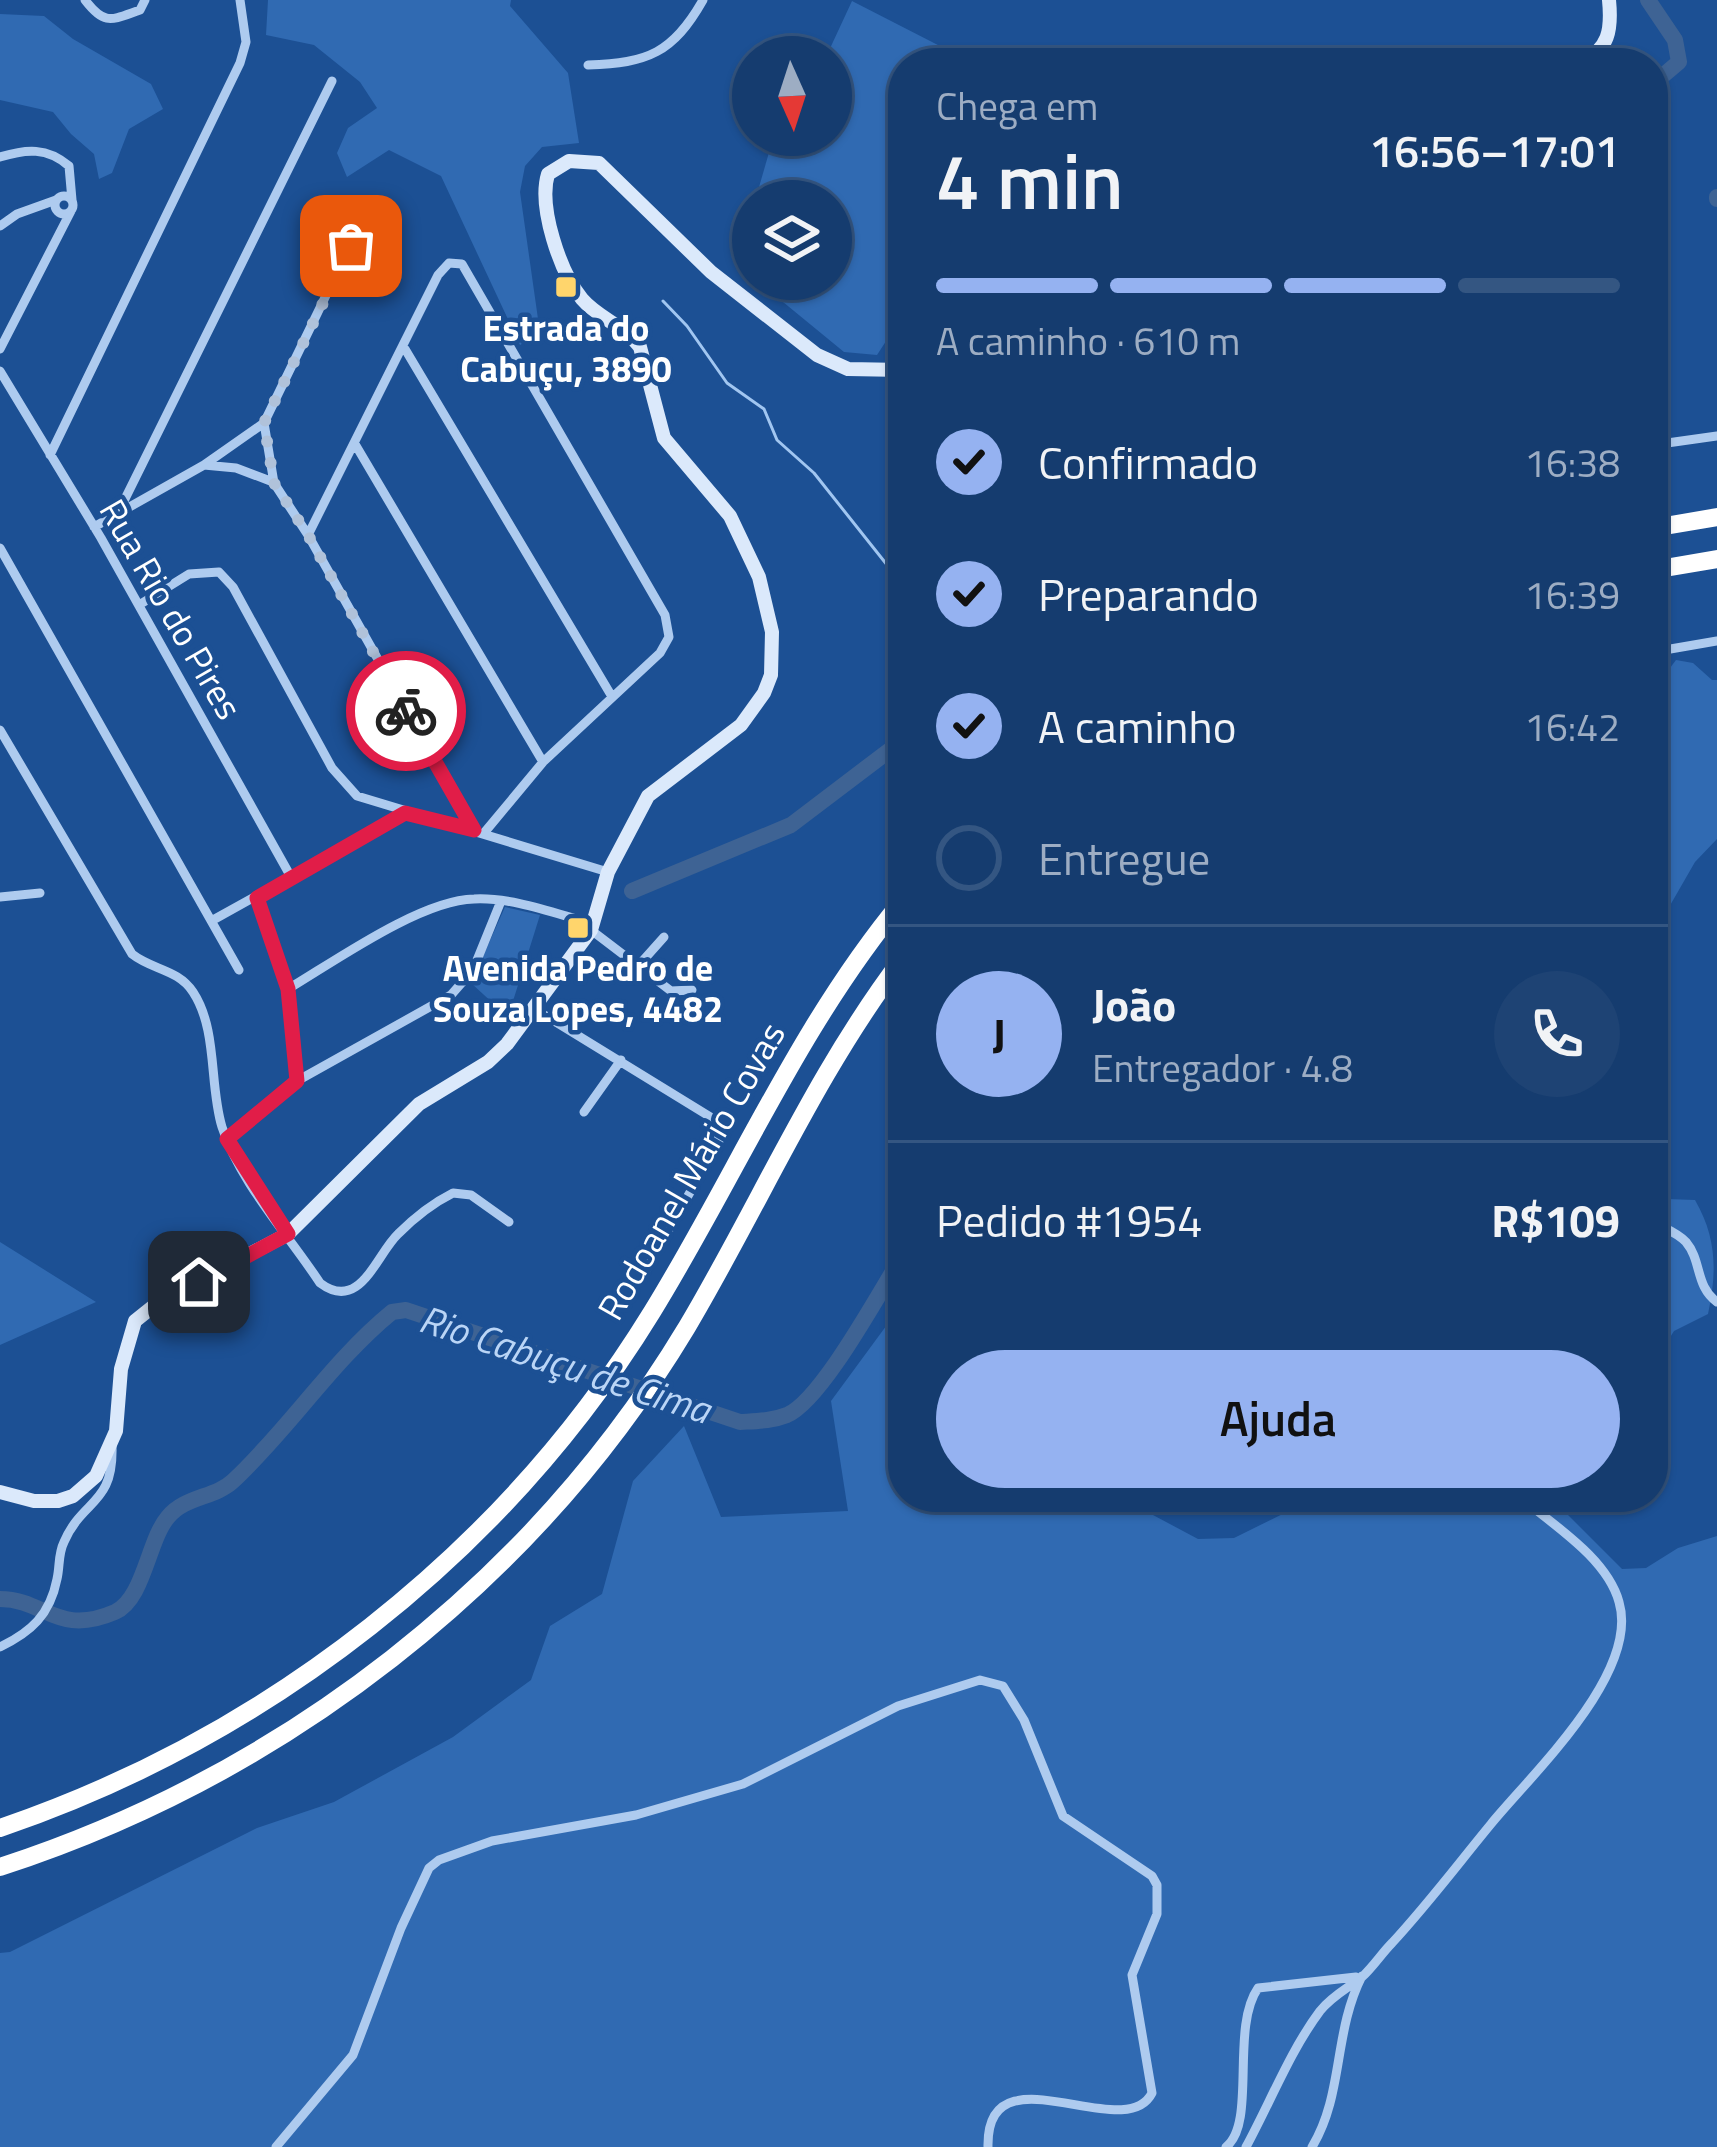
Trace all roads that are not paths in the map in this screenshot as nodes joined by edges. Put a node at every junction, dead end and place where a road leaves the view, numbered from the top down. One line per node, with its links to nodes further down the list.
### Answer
1 (85, 0): 2 (street)
2 (145, 0)
3 (240, 0): 21 (street)
4 (704, 0): 7 (street)
5 (1609, 0): 6 (main road)
6 (1601, 48)
7 (588, 64)
8 (332, 81): 24 (street)
9 (0, 158): 10 (street)
10 (63, 204): 12 (street); 13 (street)
11 (368, 209): 17 (street)
12 (0, 226)
13 (0, 349)
14 (405, 349): 20 (street); 35 (street); 35 (street)
15 (888, 370): 40 (main road)
16 (0, 371): 21 (street, Rua Rio do Pires)
17 (264, 423): 22 (street); 23 (street)
18 (1717, 436): 19 (street)
19 (1668, 443)
20 (355, 444): 28 (street); 37 (street)
21 (50, 455): 27 (street, Rua Rio do Pires)
22 (204, 465): 23 (street); 24 (street)
23 (274, 483): 28 (street)
24 (120, 509): 27 (street)
25 (1713, 518): 26 (highway)
26 (1668, 526)
27 (94, 527): 32 (street, Rua Rio do Pires)
28 (308, 535): 39 (street)
29 (0, 548): 46 (street)
30 (1717, 559): 31 (highway)
31 (1668, 567)
32 (139, 605): 38 (street); 41 (street, Rua Rio do Pires)
33 (1717, 641): 34 (street)
34 (1668, 649)
35 (610, 695): 37 (street)
36 (0, 730): 59 (street)
37 (543, 762): 39 (street)
38 (405, 813): 39 (street); 41 (street)
39 (479, 831): 40 (street)
40 (608, 872): 48 (main road)
41 (291, 877): 44 (street)
42 (40, 893): 43 (street)
43 (0, 897)
44 (257, 898): 46 (street); 53 (street)
45 (501, 901): 48 (street); 53 (street); 57 (street)
46 (213, 920): 51 (street)
47 (888, 921): 69 (highway, Rodoanel Mário Covas)
48 (592, 927): 50 (street); 55 (main road)
49 (664, 937): 50 (street)
50 (639, 965): 54 (street)
51 (239, 970)
52 (888, 980): 70 (highway, Rodoanel Mário Covas)
53 (288, 989): 57 (street)
54 (692, 990)
55 (533, 1008): 56 (street); 62 (main road)
56 (621, 1060): 58 (street); 63 (street)
57 (297, 1081): 59 (street)
58 (584, 1112)
59 (227, 1139): 62 (street)
60 (509, 1222): 62 (street)
61 (1668, 1230): 64 (street)
62 (288, 1234): 65 (main road)
63 (645, 1272)
64 (1717, 1302)
65 (112, 1445): 66 (main road); 68 (street)
66 (0, 1492)
67 (1537, 1512): 71 (street)
68 (0, 1647)
69 (0, 1828)
70 (0, 1867)
71 (1362, 1976): 74 (street); 75 (street); 76 (street)
72 (276, 2147): 73 (street)
73 (988, 2147)
74 (1226, 2147)
75 (1246, 2147)
76 (1312, 2147)

